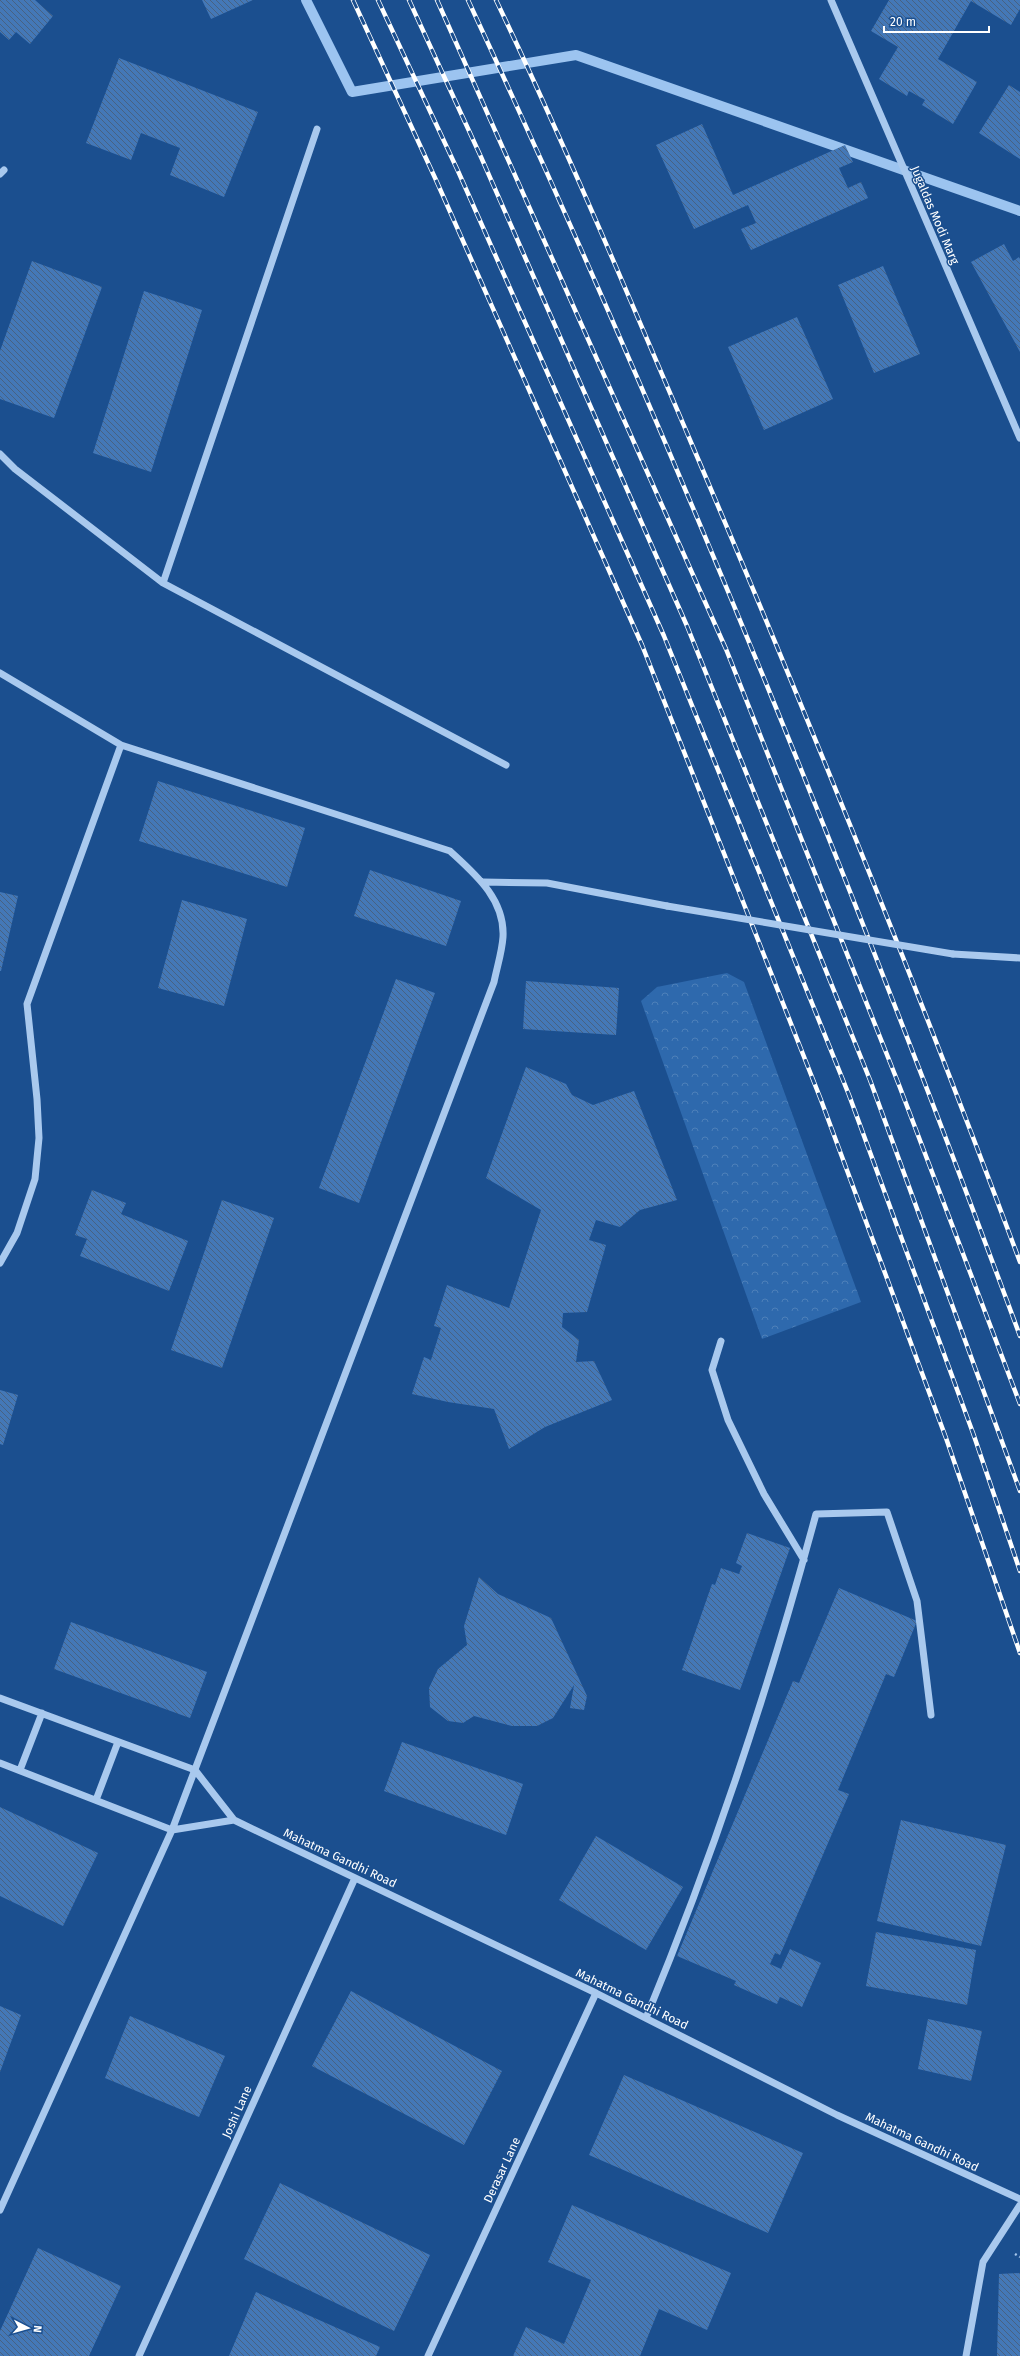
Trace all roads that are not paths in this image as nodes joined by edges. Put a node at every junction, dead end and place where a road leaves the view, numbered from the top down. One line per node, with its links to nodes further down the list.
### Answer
1 (831, 0): 3 (street, Jugaldas Modi Marg)
2 (318, 130): 5 (street)
3 (1020, 438)
4 (0, 454): 5 (street)
5 (163, 583): 8 (street)
6 (0, 674): 7 (street)
7 (121, 745): 9 (street); 11 (street)
8 (506, 765)
9 (483, 882): 10 (street, bridge); 20 (street)
10 (1020, 958)
11 (0, 1263)
12 (721, 1341): 13 (street)
13 (804, 1560): 16 (street); 26 (street)
14 (0, 1698): 15 (street)
15 (42, 1713): 17 (street); 19 (street)
16 (931, 1715)
17 (118, 1742): 20 (street); 21 (street)
18 (0, 1763): 19 (street)
19 (20, 1770): 21 (street)
20 (195, 1770): 22 (street, Mahatma Gandhi Road); 23 (street)
21 (96, 1800): 23 (street)
22 (234, 1820): 23 (street); 24 (street, Mahatma Gandhi Road)
23 (172, 1830): 29 (street)
24 (355, 1878): 25 (street, Mahatma Gandhi Road); 30 (street, Joshi Lane)
25 (596, 1993): 26 (street, Mahatma Gandhi Road); 31 (street, Derasar Lane)
26 (646, 2018): 27 (street, Mahatma Gandhi Road)
27 (1020, 2199)
28 (1020, 2205): 32 (street)
29 (0, 2210)
30 (139, 2356)
31 (428, 2356)
32 (966, 2356)

